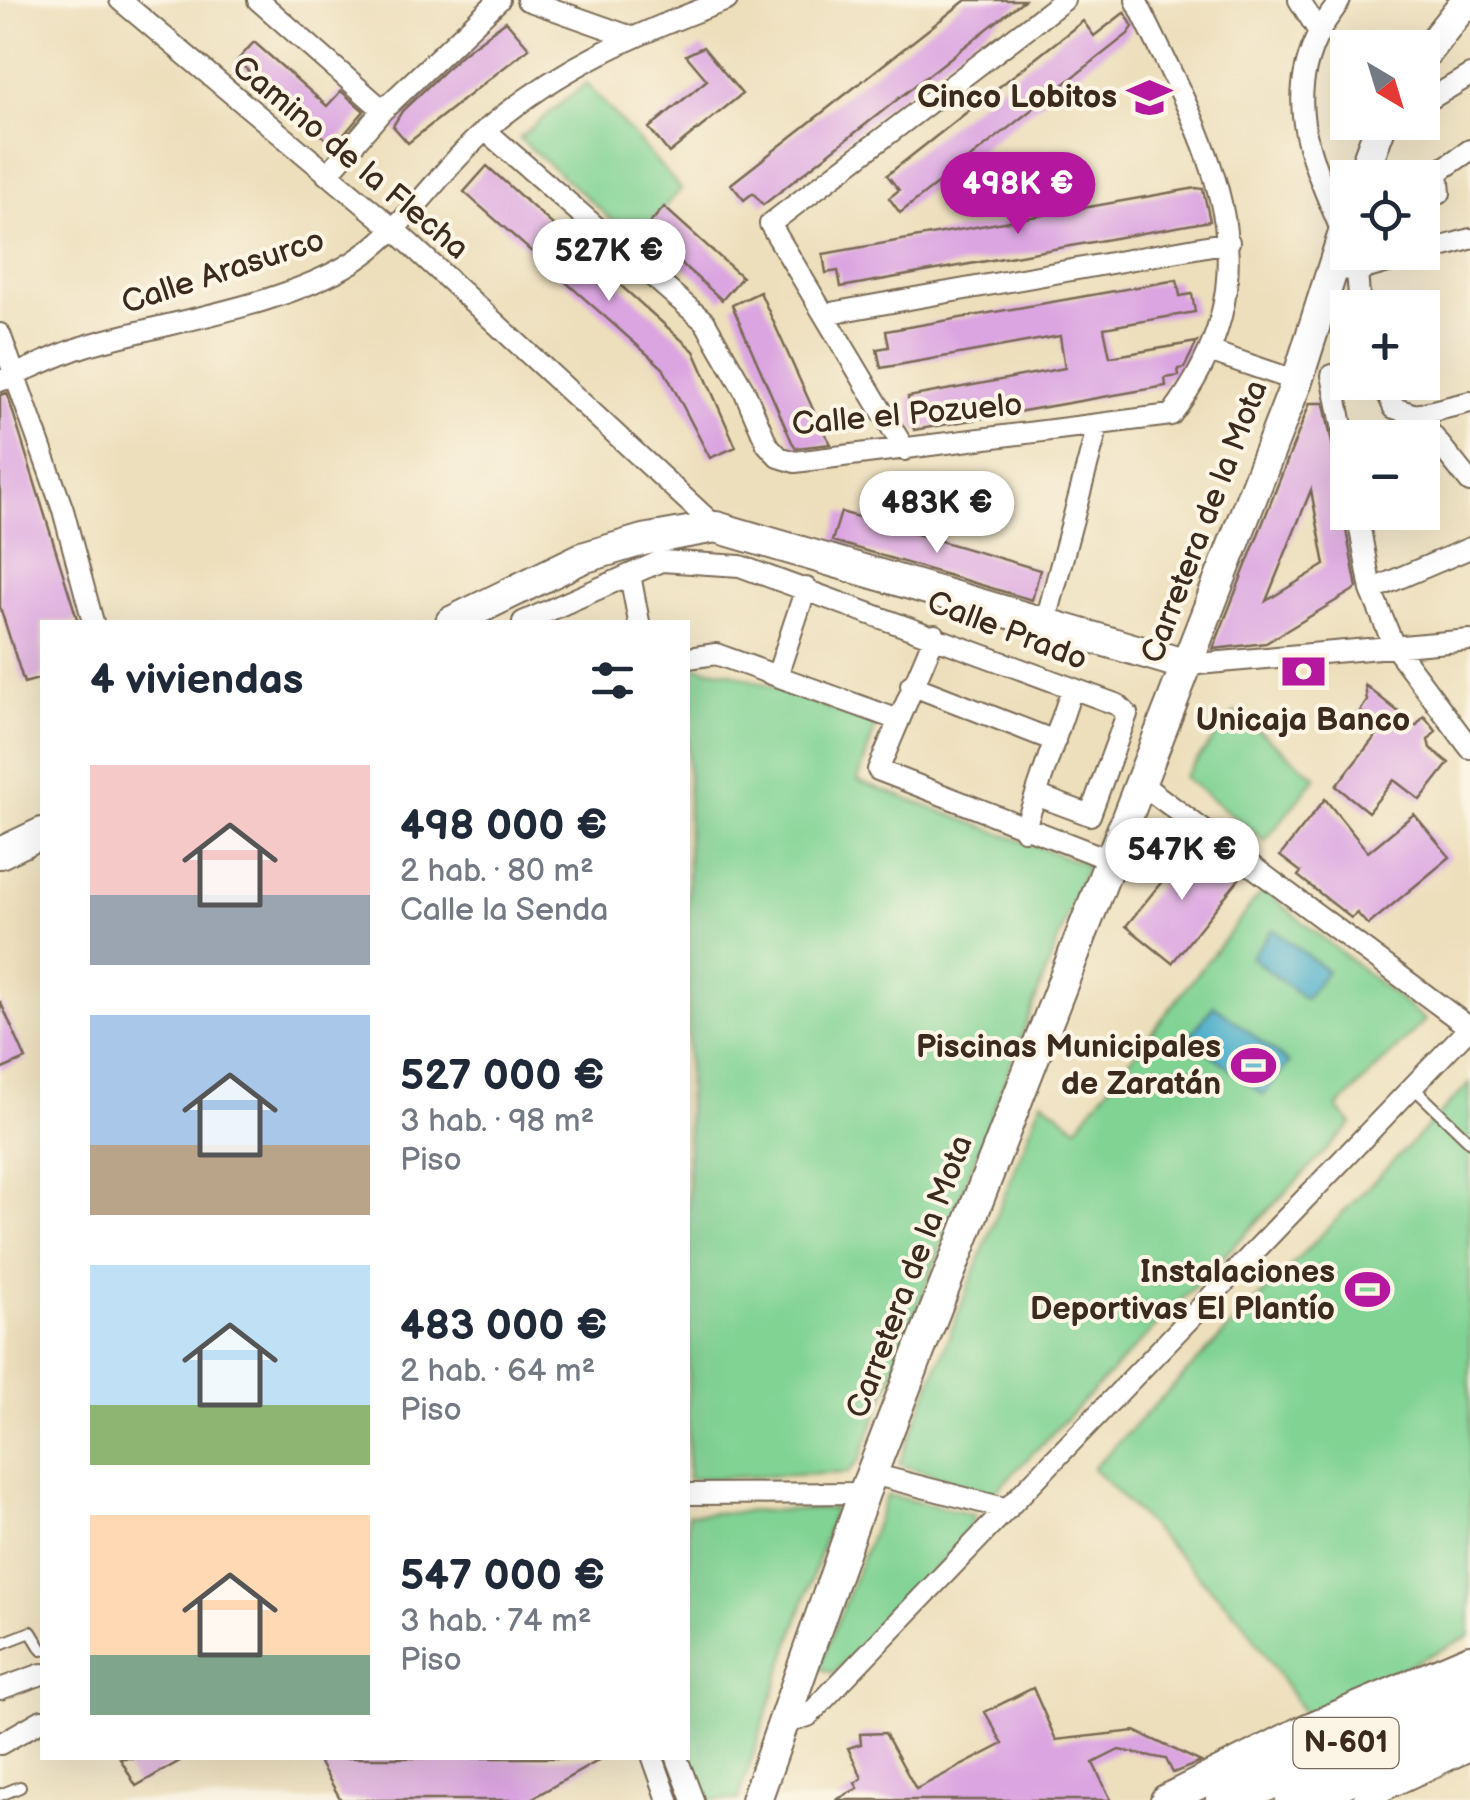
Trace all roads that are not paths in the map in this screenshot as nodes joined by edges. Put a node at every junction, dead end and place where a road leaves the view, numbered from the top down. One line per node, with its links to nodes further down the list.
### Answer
1 (120, 0): 20 (street, Camino de la Flecha)
2 (258, 0): 16 (street)
3 (499, 0): 16 (street)
4 (526, 0): 13 (street)
5 (727, 0): 13 (street, Calle Arasurco)
6 (1064, 0): 28 (street)
7 (1136, 0): 24 (street)
8 (1299, 0): 11 (street)
9 (1340, 0): 11 (street)
10 (1467, 0): 12 (main road)
11 (1319, 32): 21 (street)
12 (1440, 34)
13 (629, 36): 17 (street, Calle Arasurco)
14 (1470, 75): 15 (street)
15 (1440, 93)
16 (382, 110): 20 (street)
17 (485, 130): 22 (street, Calle Arasurco); 37 (street, Calle el Pozuelo)
18 (1470, 150): 19 (street)
19 (1440, 171)
20 (327, 174): 22 (street, Camino de la Flecha)
21 (1330, 190)
22 (395, 230): 31 (street, Calle Arasurco); 39 (street, Camino de la Flecha)
23 (1470, 239): 25 (street)
24 (1229, 242): 28 (street); 30 (street)
25 (1440, 246)
26 (1346, 270): 27 (street); 32 (main road, Carretera de la Mota)
27 (1353, 290)
28 (825, 314): 37 (street)
29 (0, 334): 31 (street)
30 (1209, 352): 32 (street); 36 (street, Calle el Pozuelo)
31 (8, 378): 47 (street)
32 (1297, 381): 56 (main road, Carretera de la Mota)
33 (1390, 400): 35 (street)
34 (1470, 402): 35 (street)
35 (1416, 415): 38 (street)
36 (1098, 425): 37 (street, Calle el Pozuelo); 51 (street)
37 (904, 450)
38 (1470, 482)
39 (716, 526): 41 (main road); 51 (main road)
40 (1361, 530): 46 (street)
41 (643, 540): 43 (main road); 44 (street)
42 (1470, 548): 46 (street)
43 (582, 558): 44 (street); 48 (main road)
44 (630, 575): 45 (street, Calle Prado); 49 (street, Calle Prado); 50 (street)
45 (806, 588): 52 (street, Calle Prado); 57 (street)
46 (1371, 590): 54 (street)
47 (92, 620)
48 (455, 620)
49 (529, 620)
50 (639, 620)
51 (1046, 624): 56 (main road)
52 (935, 635): 58 (street); 59 (street, Calle Prado)
53 (1470, 640): 54 (street)
54 (1394, 646): 56 (street); 62 (street)
55 (690, 658): 57 (street)
56 (1187, 665): 63 (main road, Carretera de la Mota)
57 (777, 676): 60 (street)
58 (911, 686): 60 (street); 61 (street)
59 (1072, 689): 61 (street); 64 (street, Calle Prado)
60 (896, 720): 66 (street)
61 (1055, 740): 64 (street)
62 (1468, 741)
63 (1140, 784): 70 (main road, Carretera de la Mota); 71 (street)
64 (1036, 795): 66 (street)
65 (40, 813): 67 (main road)
66 (1024, 830): 70 (street)
67 (0, 831)
68 (40, 834): 69 (main road)
69 (0, 852)
70 (1110, 860): 74 (main road, Carretera de la Mota)
71 (1470, 1028): 72 (street)
72 (1415, 1089): 73 (lane); 76 (street)
73 (1470, 1142)
74 (868, 1483): 75 (street); 76 (street); 85 (main road, Carretera de la Mota)
75 (690, 1494)
76 (1008, 1509): 85 (street)
77 (0, 1644): 78 (lane)
78 (40, 1647)
79 (1470, 1660): 95 (main road)
80 (40, 1675): 81 (street)
81 (0, 1689)
82 (1470, 1691): 96 (highway, N-601)
83 (40, 1721): 86 (street)
84 (1470, 1722): 97 (highway, N-601)
85 (779, 1726): 94 (main road, Carretera de la Mota)
86 (0, 1744)
87 (1470, 1750): 98 (street)
88 (654, 1760): 92 (street)
89 (678, 1760): 93 (street)
90 (20, 1786): 91 (lane)
91 (0, 1795)
92 (668, 1800)
93 (692, 1800)
94 (756, 1800)
95 (1166, 1800)
96 (1224, 1800)
97 (1295, 1800)
98 (1363, 1800)

